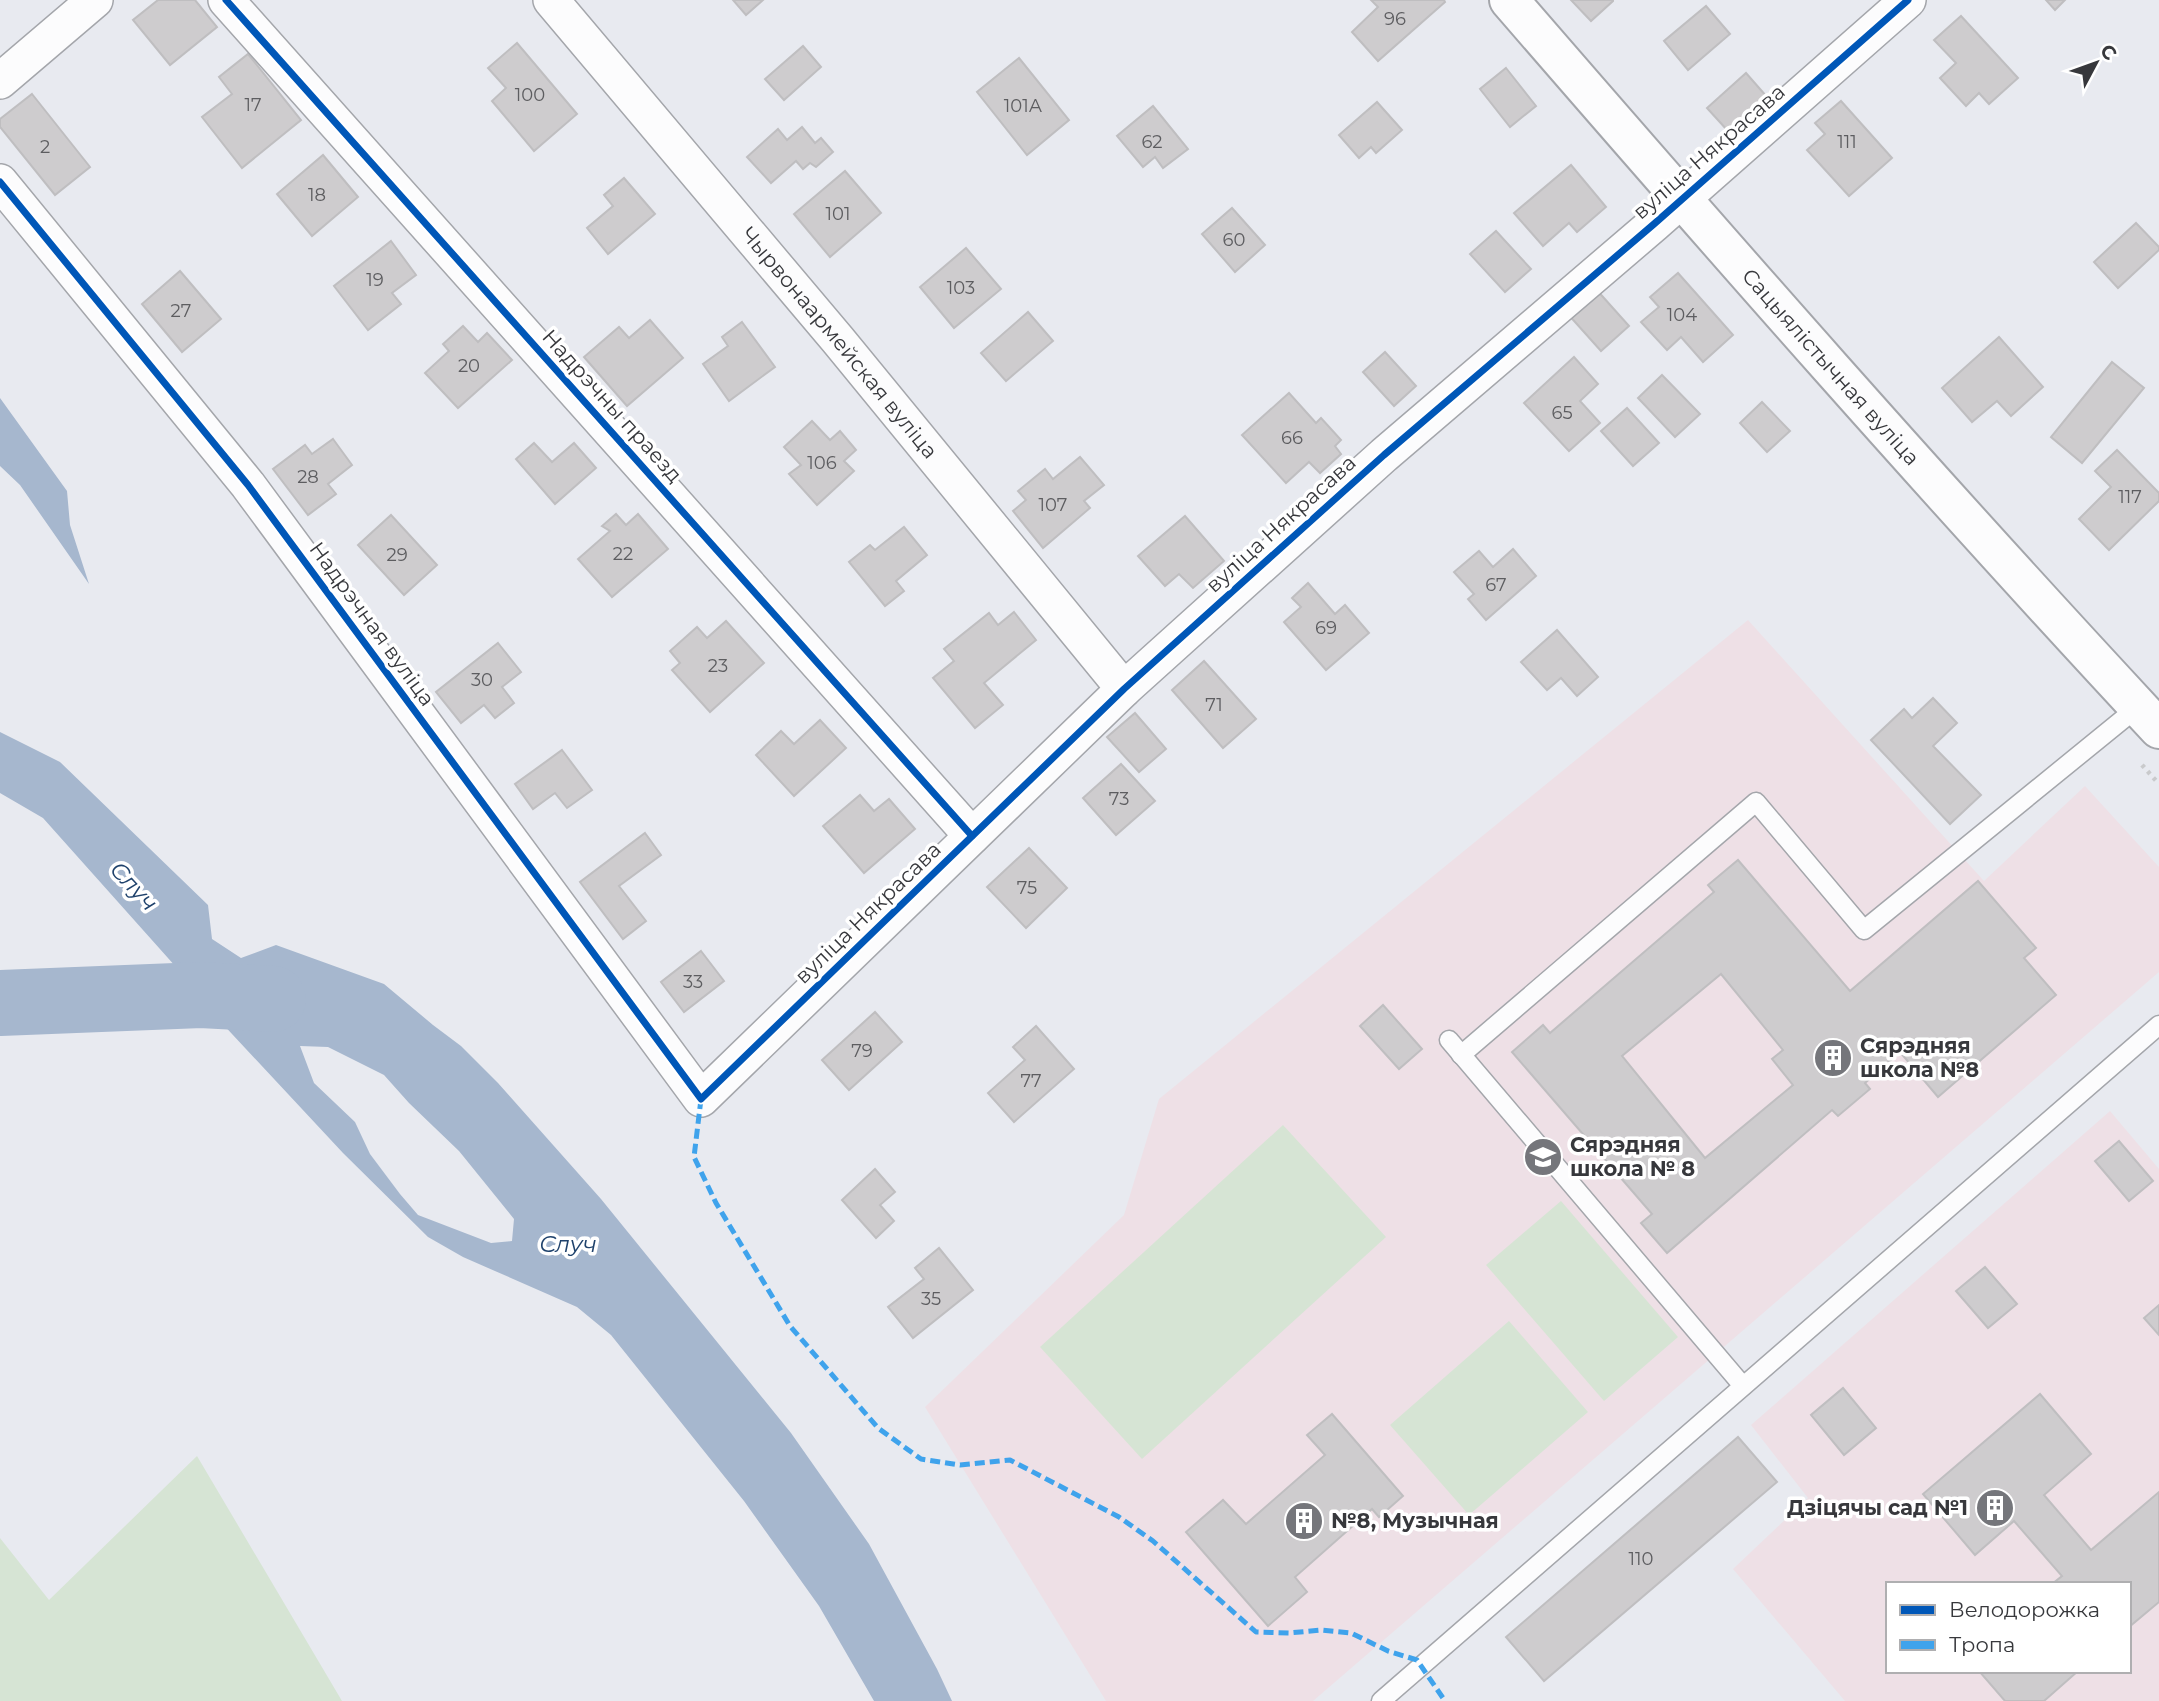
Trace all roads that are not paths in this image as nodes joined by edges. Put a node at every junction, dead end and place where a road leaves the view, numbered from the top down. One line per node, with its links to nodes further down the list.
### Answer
1 (95, 0): 6 (street)
2 (226, 0): 11 (street, Надрэчны праезд)
3 (551, 0): 9 (street, Чырвонаармейская вуліца)
4 (1509, 0): 8 (main road, Сацыялістычная вуліца)
5 (1908, 0): 8 (street, вуліца Някрасава)
6 (0, 81)
7 (0, 182): 15 (street, Надрэчная вуліца)
8 (1682, 199): 9 (street, вуліца Някрасава); 10 (main road, Сацыялістычная вуліца)
9 (1124, 689): 11 (street, вуліца Някрасава)
10 (2149, 718): 14 (lane)
11 (972, 836): 15 (street, вуліца Някрасава)
12 (2159, 1025): 16 (lane)
13 (1448, 1040): 14 (lane)
14 (1461, 1055): 16 (lane)
15 (701, 1099)
16 (1743, 1386): 17 (lane)
17 (1381, 1701)

